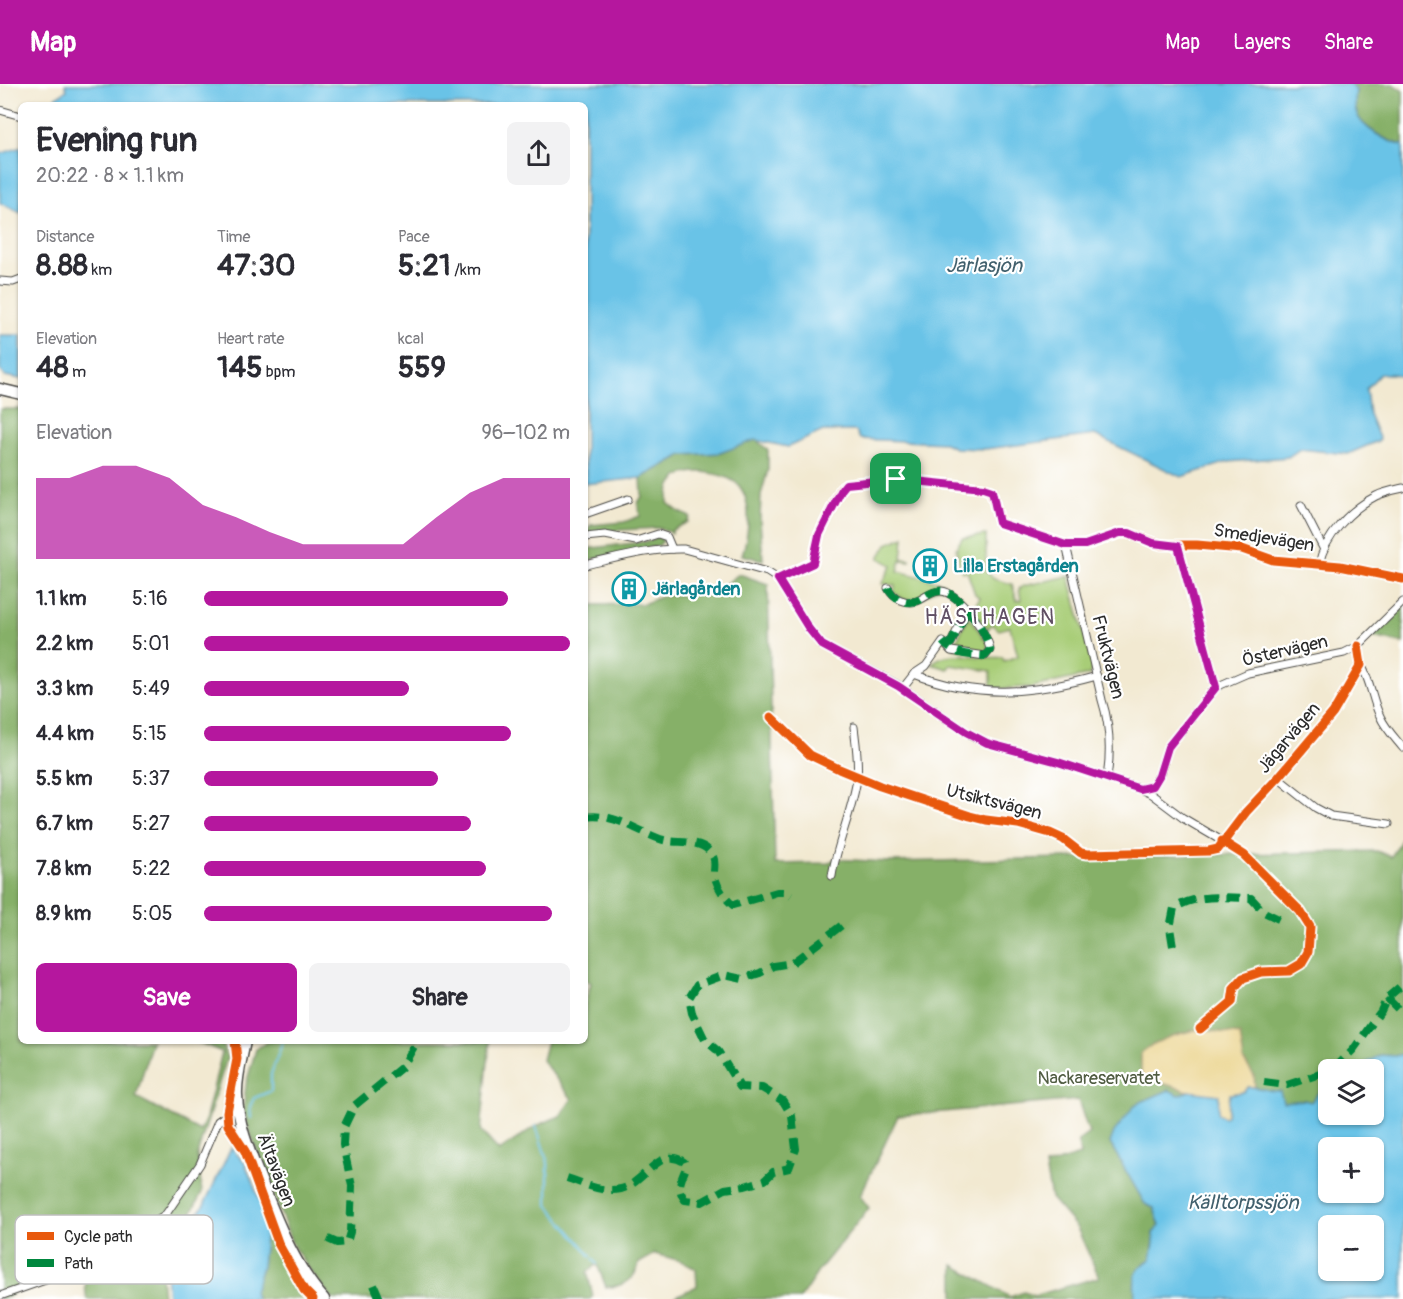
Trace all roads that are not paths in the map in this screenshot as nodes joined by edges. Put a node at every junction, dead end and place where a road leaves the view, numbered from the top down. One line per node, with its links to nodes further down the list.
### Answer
1 (0, 110): 2 (street)
2 (18, 115)
3 (18, 280): 4 (street)
4 (0, 281)
5 (0, 389): 6 (main road)
6 (18, 393)
7 (1403, 488): 14 (street)
8 (628, 499): 10 (street)
9 (1301, 505): 14 (street)
10 (588, 513)
11 (588, 537): 15 (street)
12 (1066, 545): 13 (street, Smedjevägen); 18 (street, Smedjevägen); 27 (street, Fruktvägen)
13 (1178, 546): 17 (street, Smedjevägen); 28 (street)
14 (1323, 548): 17 (street)
15 (672, 549): 16 (street); 18 (street)
16 (588, 564)
17 (1319, 564): 19 (street, Smedjevägen)
18 (778, 579): 29 (street)
19 (1403, 579)
20 (888, 588): 22 (street)
21 (1403, 602): 24 (street, Östervägen)
22 (967, 610): 23 (street); 23 (street)
23 (945, 644): 26 (street)
24 (1358, 646): 25 (street); 28 (street, Östervägen)
25 (1361, 665): 32 (street); 35 (street, Jägarvägen)
26 (914, 674): 27 (street); 29 (street)
27 (1097, 676): 34 (street, Fruktvägen)
28 (1216, 687): 36 (street, Östervägen)
29 (903, 688): 34 (street)
30 (771, 717): 33 (street, Utsiktsvägen)
31 (854, 727): 33 (street)
32 (1403, 748)
33 (857, 776): 38 (street, Utsiktsvägen); 39 (street)
34 (1107, 778): 36 (street)
35 (1278, 778): 37 (street); 38 (street, Jägarvägen)
36 (1140, 789): 38 (street)
37 (1389, 824)
38 (1222, 841)
39 (832, 876)
40 (245, 1044): 41 (main road, Ältavägen)
41 (238, 1107): 42 (street); 45 (main road, Ältavägen)
42 (164, 1215)
43 (33, 1284): 44 (street)
44 (0, 1296)
45 (324, 1299)

